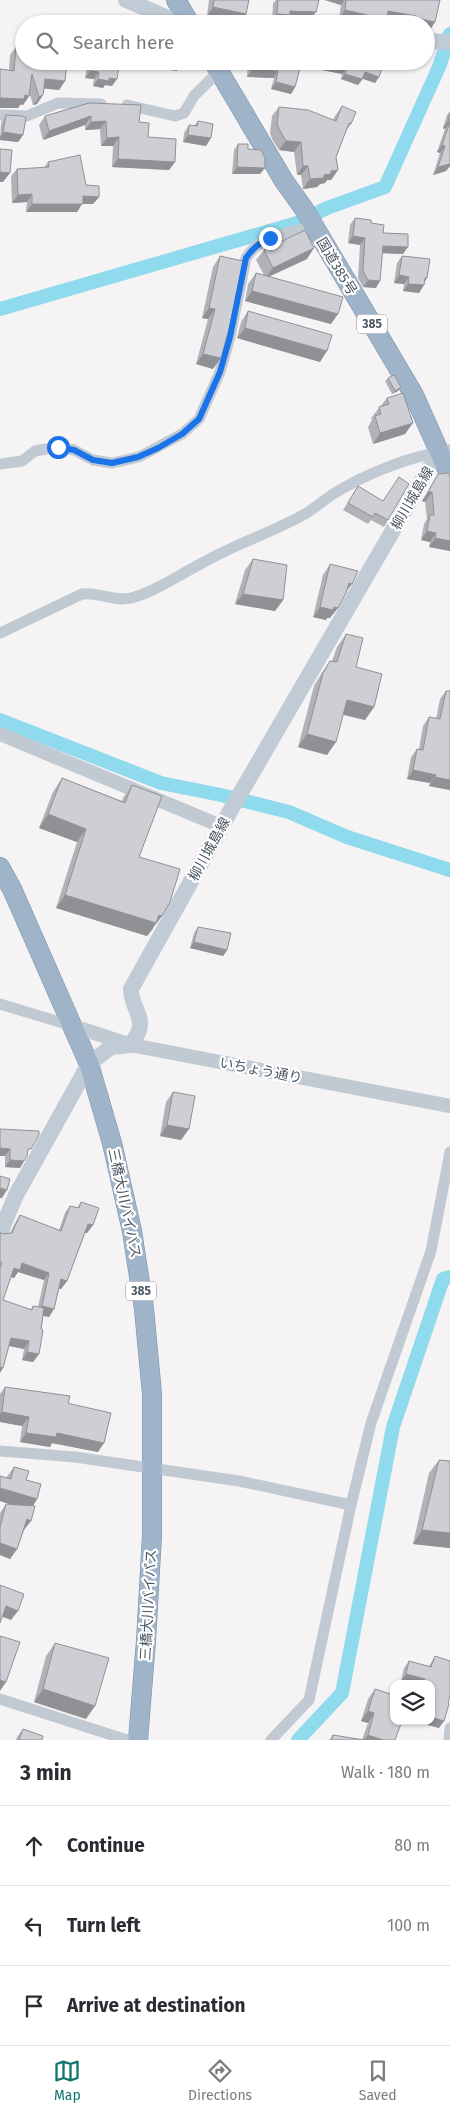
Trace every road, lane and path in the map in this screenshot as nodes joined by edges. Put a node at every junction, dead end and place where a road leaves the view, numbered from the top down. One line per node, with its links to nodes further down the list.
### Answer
1 (126, 0): 3 (main road)
2 (176, 0): 4 (highway)
3 (161, 15)
4 (185, 15)
5 (435, 41): 6 (main road)
6 (450, 42)
7 (213, 70): 9 (street)
8 (218, 70): 10 (highway, 国道385号 / 385)
9 (0, 115)
10 (314, 226): 11 (highway, 国道385号 / 385); 12 (street)
11 (442, 449): 13 (highway, 国道385号 / 385); 14 (street); 16 (main road, 柳川城島線)
12 (0, 464)
13 (450, 476)
14 (0, 633)
15 (0, 734): 16 (street)
16 (221, 826): 20 (main road, 柳川城島線)
17 (0, 867): 19 (highway, 三橋大川バイパス / 385)
18 (0, 1004): 19 (street)
19 (73, 1026): 20 (street, いちょう通り); 21 (highway, 三橋大川バイパス / 385)
20 (131, 1044): 21 (main road); 22 (street, いちょう通り)
21 (89, 1064): 24 (main road); 26 (highway, 三橋大川バイパス / 385)
22 (450, 1106)
23 (450, 1152): 27 (street)
24 (0, 1233)
25 (0, 1451): 26 (street)
26 (152, 1469): 27 (street); 31 (highway, 三橋大川バイパス / 385)
27 (351, 1505): 32 (street)
28 (0, 1699): 30 (street)
29 (450, 1728): 33 (street)
30 (127, 1740)
31 (138, 1740)
32 (270, 1740)
33 (449, 1740)

